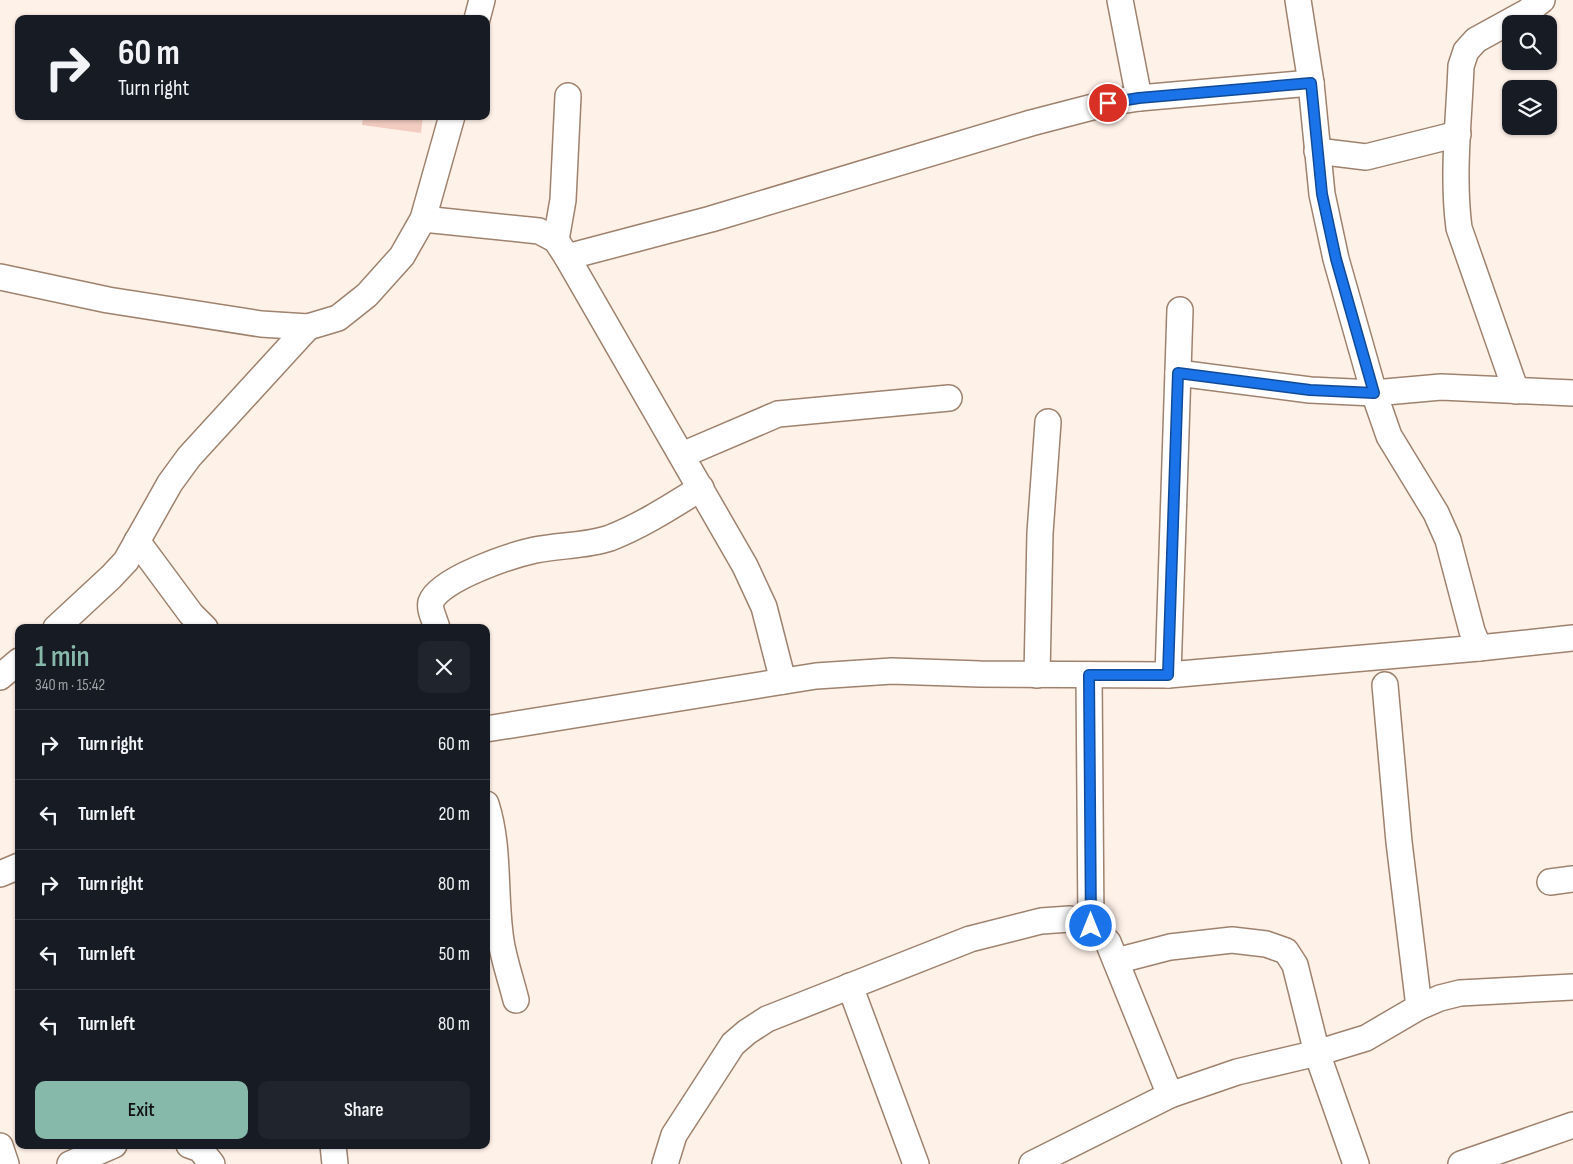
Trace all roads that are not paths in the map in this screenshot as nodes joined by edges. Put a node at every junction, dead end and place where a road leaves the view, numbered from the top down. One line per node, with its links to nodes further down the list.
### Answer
1 (482, 0): 5 (street)
2 (1120, 0): 8 (street)
3 (1298, 0): 6 (street)
4 (1542, 0): 10 (street)
5 (478, 15)
6 (1311, 83): 8 (street); 11 (street)
7 (568, 96): 13 (street)
8 (1139, 98): 13 (street)
9 (451, 120): 12 (street)
10 (1458, 134): 11 (street); 18 (street)
11 (1317, 151): 19 (street)
12 (423, 219): 13 (street); 16 (street)
13 (561, 248): 23 (street)
14 (0, 277): 16 (street)
15 (1180, 310): 17 (street)
16 (308, 326): 25 (street)
17 (1178, 373): 19 (street); 34 (street)
18 (1516, 391): 19 (street); 20 (street)
19 (1374, 393): 30 (street)
20 (1573, 393)
21 (949, 398): 23 (street)
22 (1048, 422): 32 (street)
23 (682, 455): 24 (street)
24 (701, 488): 28 (street); 36 (street)
25 (137, 542): 26 (street); 27 (street)
26 (60, 624)
27 (202, 624)
28 (436, 624)
29 (1573, 638): 30 (street)
30 (1479, 648): 34 (street)
31 (15, 664): 35 (street)
32 (1037, 674): 33 (street); 36 (street)
33 (1089, 675): 34 (street); 42 (street)
34 (1168, 675)
35 (0, 677)
36 (783, 681): 38 (street)
37 (1385, 685): 47 (street)
38 (490, 728)
39 (490, 821): 46 (street)
40 (15, 868): 41 (street)
41 (0, 874)
42 (1091, 926): 43 (street); 44 (street)
43 (1116, 961): 48 (street); 49 (street)
44 (850, 986): 59 (street); 60 (street)
45 (1573, 987): 47 (street)
46 (516, 1000)
47 (1420, 1007): 48 (street)
48 (1317, 1053): 49 (street); 62 (street)
49 (1170, 1095): 61 (street)
50 (1573, 1125): 63 (street)
51 (0, 1146): 55 (street)
52 (105, 1149): 56 (street)
53 (200, 1149): 57 (street)
54 (333, 1149): 58 (street)
55 (6, 1164)
56 (70, 1164)
57 (212, 1164)
58 (335, 1164)
59 (665, 1164)
60 (916, 1164)
61 (1032, 1164)
62 (1356, 1164)
63 (1461, 1164)

